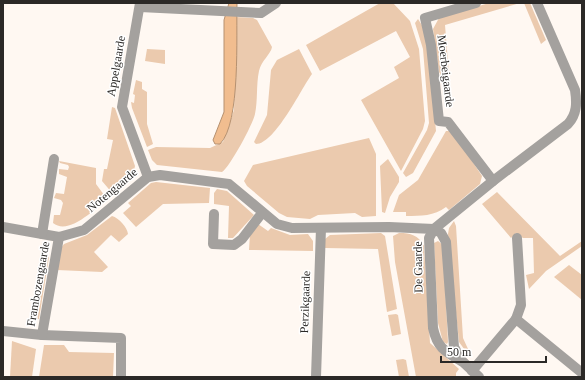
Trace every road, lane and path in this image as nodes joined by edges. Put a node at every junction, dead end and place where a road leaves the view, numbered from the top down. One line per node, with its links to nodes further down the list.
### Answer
1 (276, 3): 4 (street)
2 (476, 3): 8 (street, Moerbeigaarde)
3 (537, 3): 5 (street)
4 (140, 5): 7 (street, Appelgaarde)
5 (578, 88): 8 (street)
6 (54, 159): 14 (street)
7 (148, 177): 9 (street, Notengaarde); 15 (street, Notengaarde)
8 (493, 181): 13 (street)
9 (262, 213): 10 (street); 12 (street, Notengaarde)
10 (214, 214)
11 (3, 227): 14 (street, Notengaarde)
12 (321, 228): 13 (street, Notengaarde); 24 (street, Perzikgaarde)
13 (434, 229): 20 (street, De Gaarde); 20 (street, De Gaarde)
14 (42, 234): 15 (street, Notengaarde)
15 (59, 236): 19 (street, Frambozengaarde)
16 (517, 238): 17 (street)
17 (516, 319): 21 (street); 22 (street)
18 (3, 331): 19 (street)
19 (42, 335): 23 (street)
20 (462, 361): 22 (street, De Gaarde)
21 (582, 373)
22 (476, 374)
23 (121, 377)
24 (316, 377)

